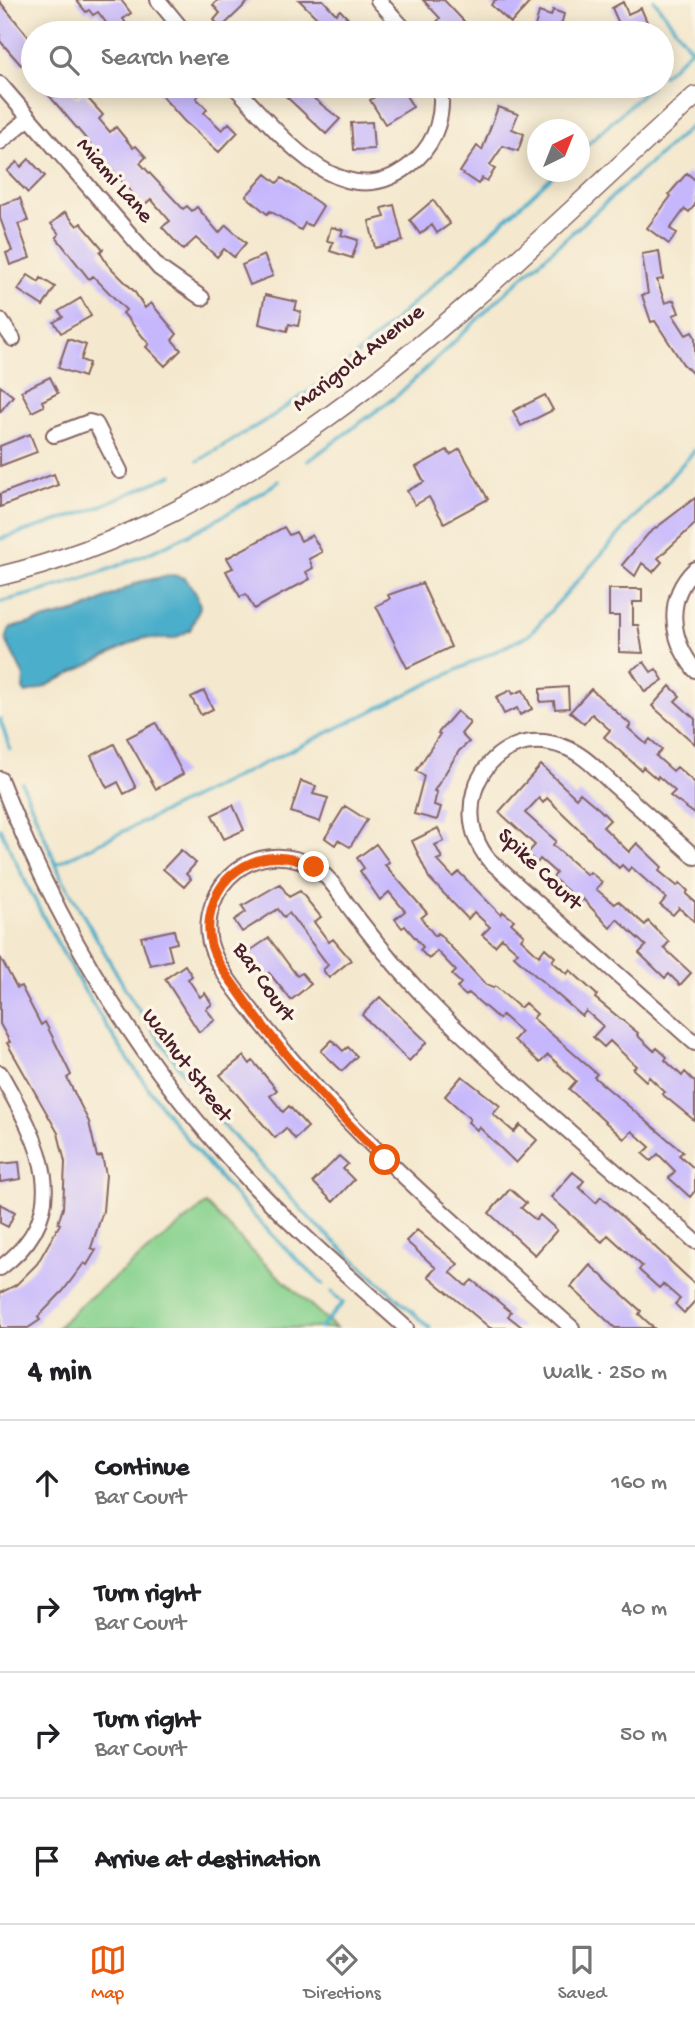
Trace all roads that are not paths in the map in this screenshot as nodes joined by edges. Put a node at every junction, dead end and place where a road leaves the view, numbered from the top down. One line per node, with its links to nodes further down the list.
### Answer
1 (158, 0): 3 (street)
2 (378, 0): 4 (street)
3 (175, 21)
4 (397, 21)
5 (0, 85): 9 (street, Miami Lane)
6 (695, 96): 17 (main road, Marigold Avenue)
7 (246, 98): 8 (street)
8 (440, 98)
9 (29, 118): 10 (street); 11 (street, Miami Lane)
10 (0, 142)
11 (202, 298)
12 (0, 320): 13 (street)
13 (13, 339)
14 (54, 435): 15 (street)
15 (120, 471)
16 (695, 569): 18 (street)
17 (0, 576)
18 (695, 670)
19 (0, 779): 25 (street, Walnut Street)
20 (695, 857): 21 (street, Spike Court)
21 (695, 1043)
22 (0, 1073): 24 (street)
23 (695, 1241): 26 (street, Bar Court)
24 (0, 1268)
25 (406, 1328)
26 (572, 1328)

